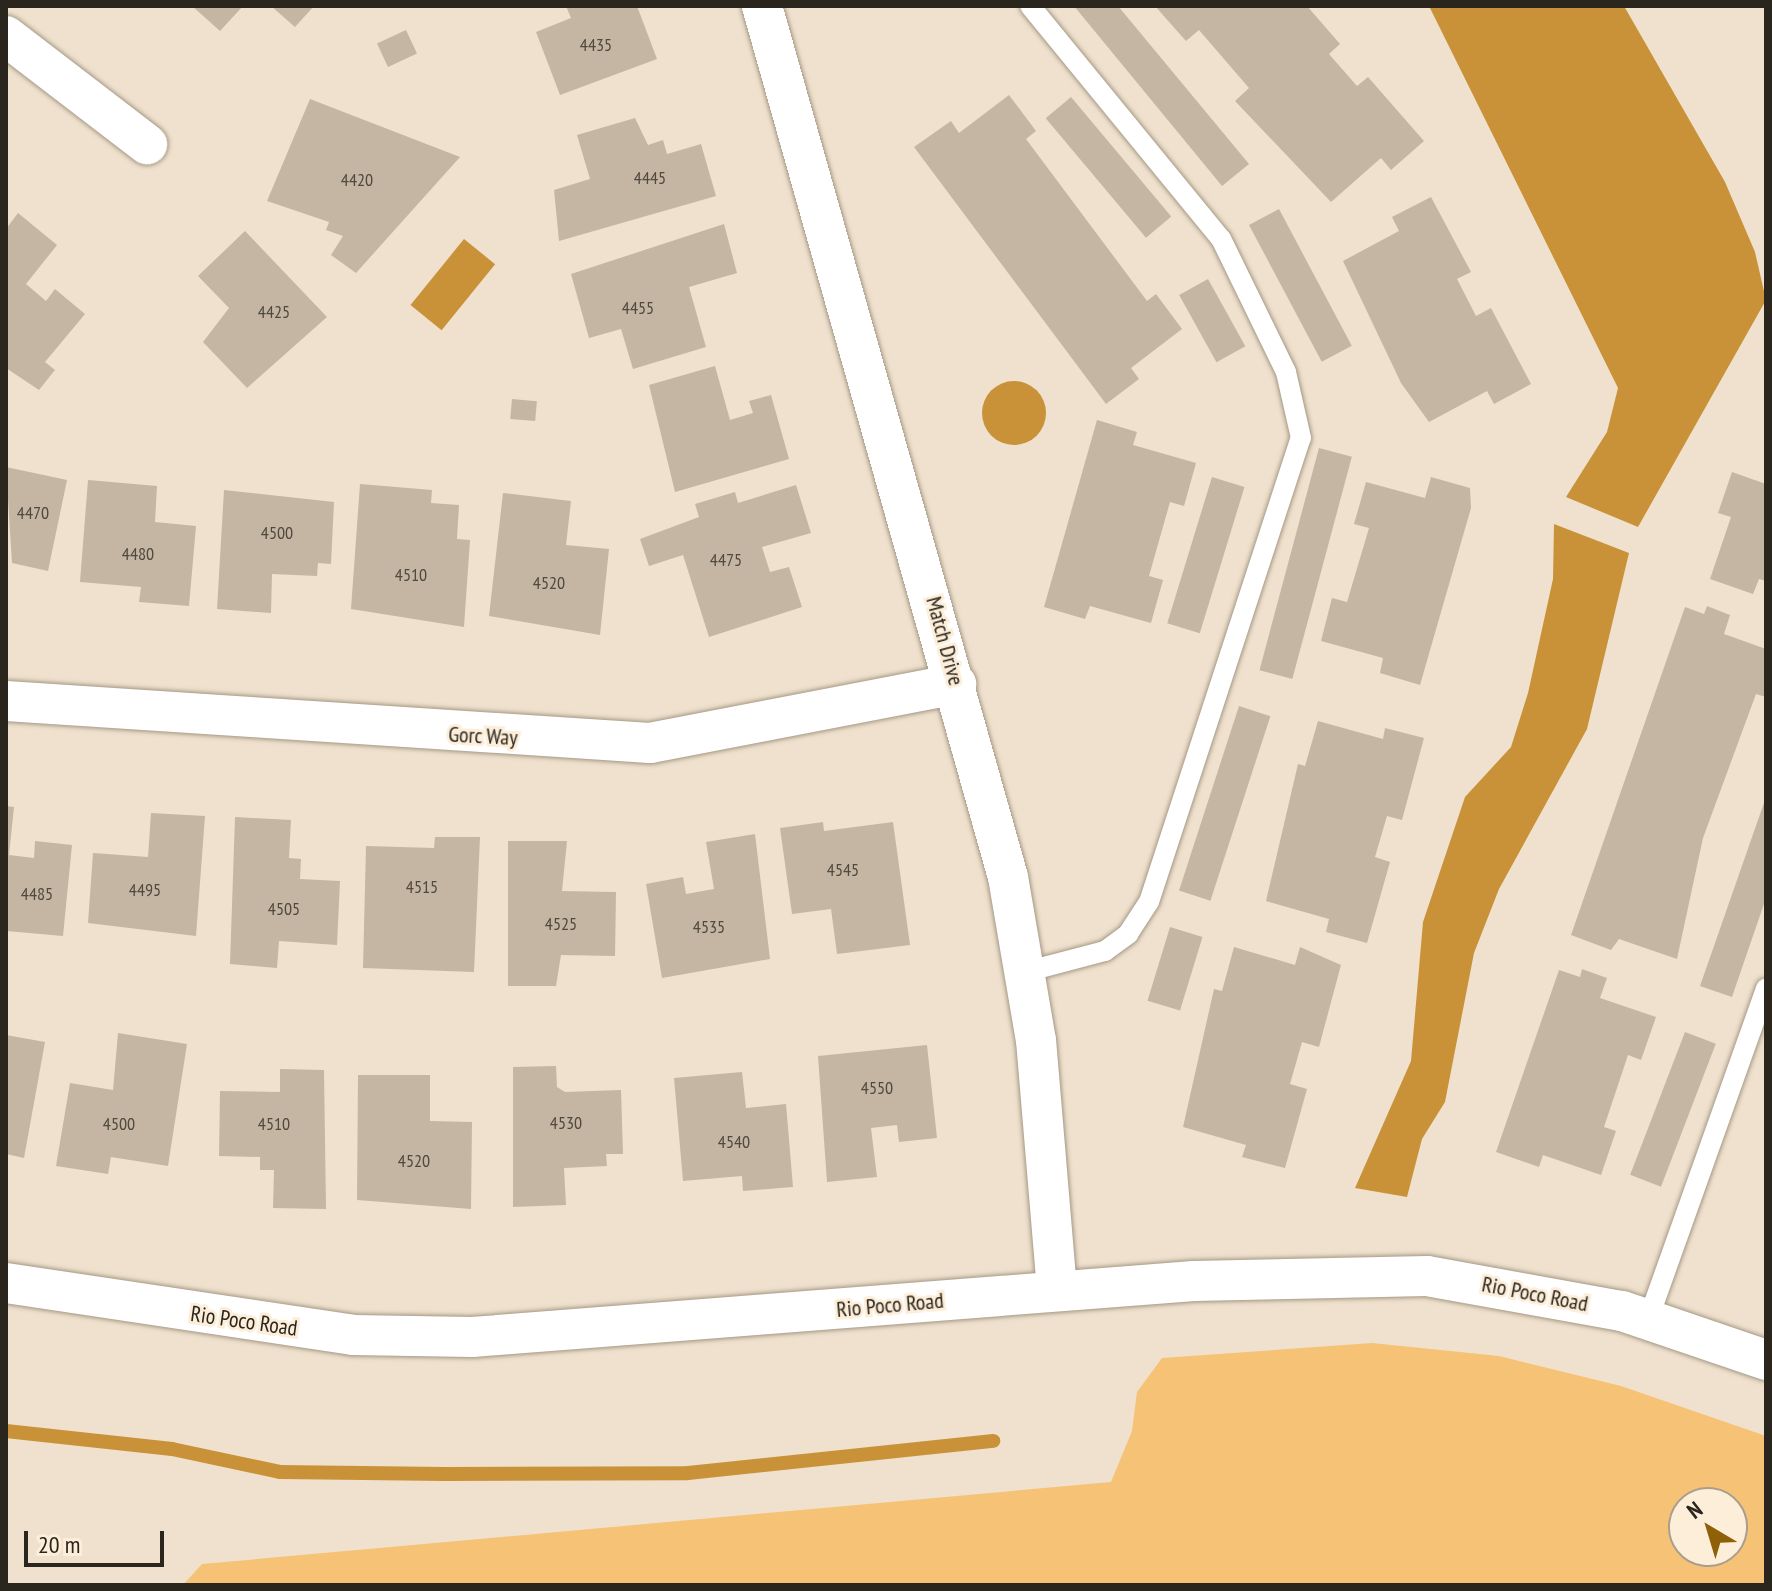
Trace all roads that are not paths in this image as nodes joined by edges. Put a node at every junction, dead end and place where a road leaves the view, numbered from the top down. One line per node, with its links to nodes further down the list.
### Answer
1 (762, 6): 5 (street, Match Drive)
2 (1030, 6): 7 (lane)
3 (6, 36): 4 (street)
4 (147, 144)
5 (956, 684): 6 (street, Gorc Way); 7 (street, Match Drive)
6 (6, 701)
7 (1025, 972): 10 (street, Match Drive)
8 (1766, 988): 11 (lane)
9 (6, 1283): 10 (street, Rio Poco Road)
10 (1057, 1291): 11 (street, Rio Poco Road)
11 (1648, 1320): 12 (street, Rio Poco Road)
12 (1766, 1360)

